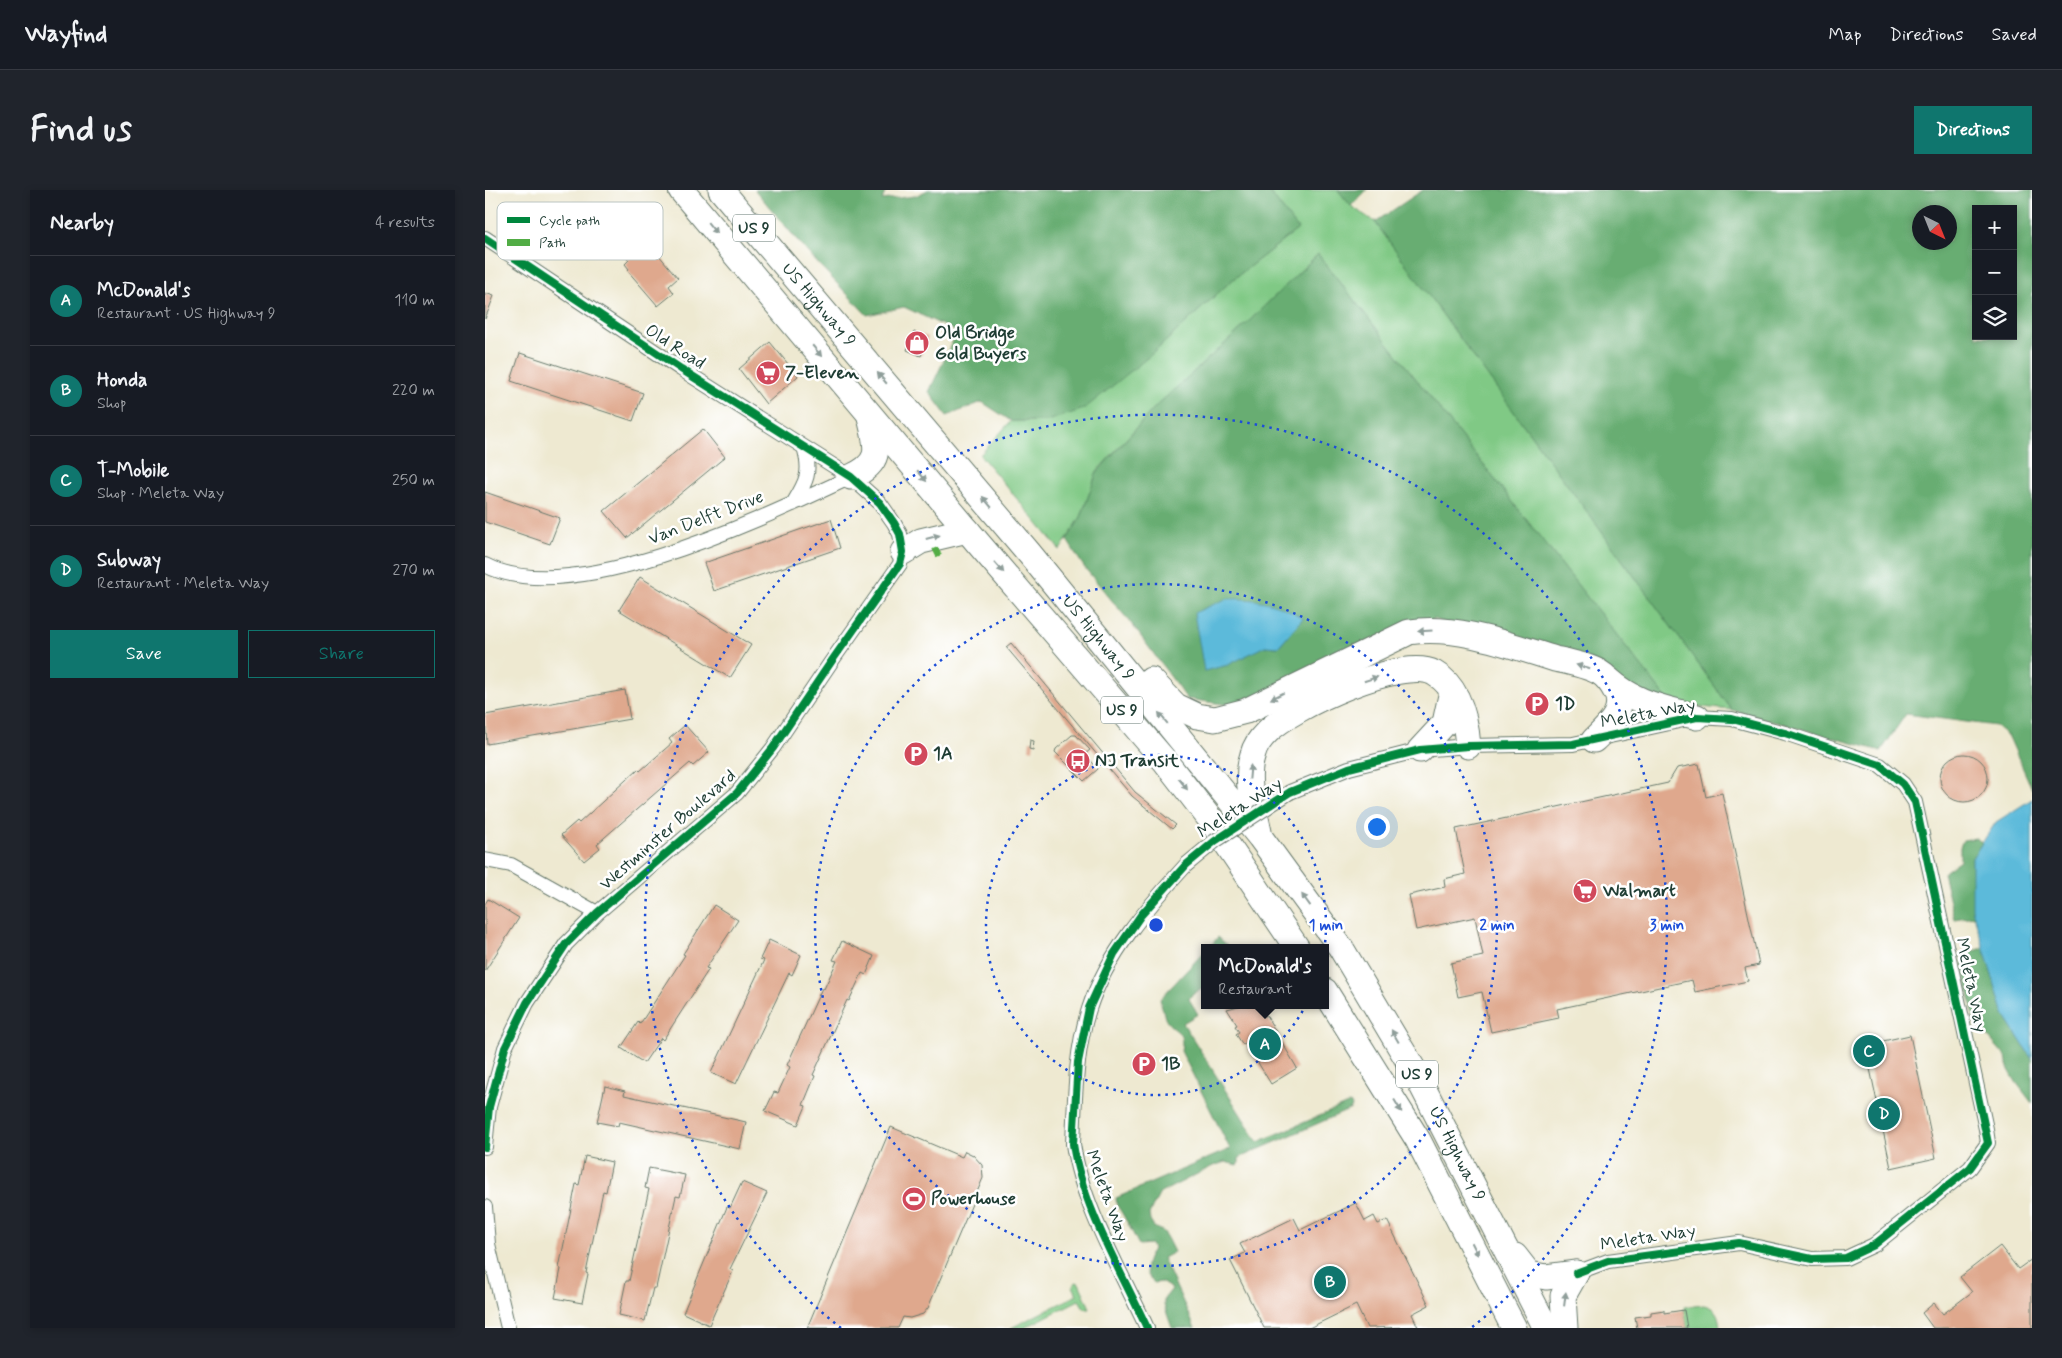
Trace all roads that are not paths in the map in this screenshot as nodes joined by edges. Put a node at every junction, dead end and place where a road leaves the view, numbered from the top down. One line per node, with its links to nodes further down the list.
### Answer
1 (681, 190): 6 (highway, US Highway 9 / US 9, one-way to 6)
2 (721, 190): 12 (highway, US Highway 9 / US 9, one-way to 2)
3 (485, 238): 4 (street, Old Road)
4 (497, 246)
5 (518, 260): 7 (street, Old Road)
6 (869, 412): 8 (highway); 10 (highway, US Highway 9 / US 9, one-way to 10)
7 (804, 447): 8 (street, Old Road); 9 (street, Van Delft Drive)
8 (851, 477): 9 (street, Van Delft Drive); 11 (street)
9 (793, 504): 13 (street, Van Delft Drive)
10 (967, 530): 11 (highway, one-way to 10); 23 (highway, US Highway 9 / US 9, one-way to 23)
11 (903, 552): 22 (street, Westminster Boulevard)
12 (1029, 553): 14 (highway, one-way to 12); 20 (highway, US Highway 9 / US 9, one-way to 12)
13 (485, 565)
14 (1608, 679): 16 (highway); 17 (highway)
15 (1452, 691): 18 (highway); 19 (highway); 20 (highway, one-way to 15)
16 (1697, 717): 17 (street, Meleta Way); 28 (street, Meleta Way)
17 (1594, 740): 18 (street, Meleta Way)
18 (1468, 746): 19 (street, Meleta Way)
19 (1420, 750): 30 (street, Meleta Way, bridge)
20 (1260, 837): 26 (highway, US Highway 9 / US 9, one-way to 20)
21 (485, 860): 22 (street)
22 (597, 912): 25 (street, Westminster Boulevard)
23 (1294, 944)
24 (1329, 997): 31 (highway, US Highway 9 / US 9, one-way to 31)
25 (485, 1147)
26 (1479, 1193): 28 (highway); 32 (highway, US Highway 9 / US 9)
27 (485, 1207): 29 (street)
28 (1576, 1273): 33 (highway, one-way to 28)
29 (509, 1328)
30 (1147, 1328)
31 (1514, 1328)
32 (1546, 1328)
33 (1565, 1328)

